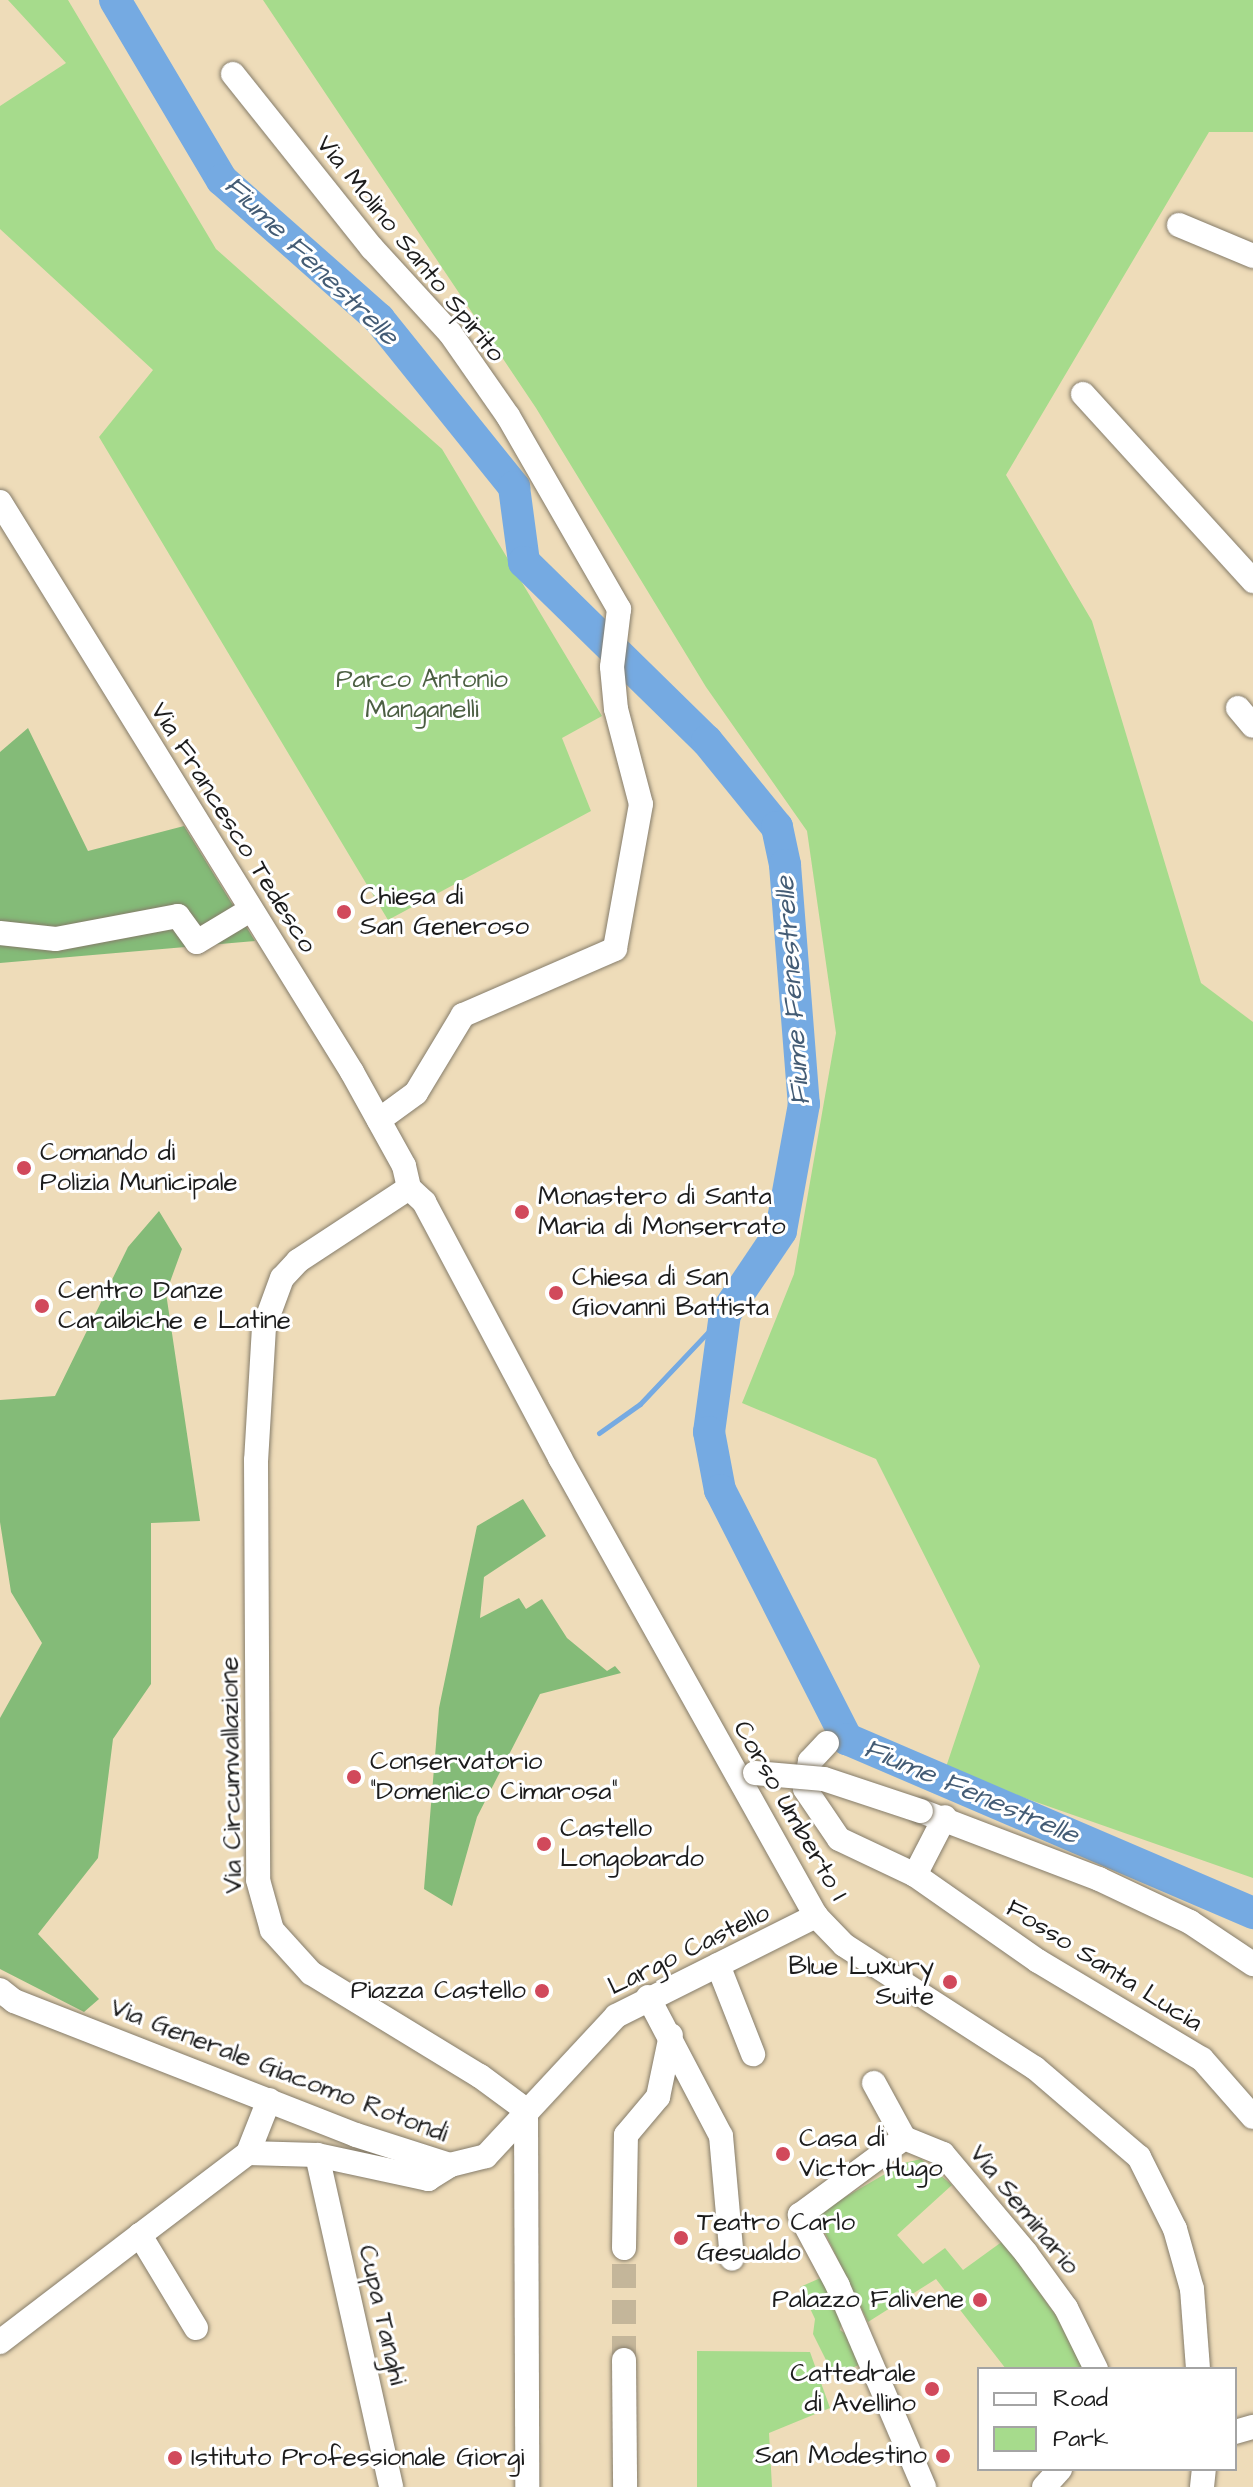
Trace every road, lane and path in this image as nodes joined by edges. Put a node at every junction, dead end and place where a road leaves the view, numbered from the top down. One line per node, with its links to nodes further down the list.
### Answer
1 (233, 74): 9 (street, Via Molino Santo Spirito)
2 (1179, 225): 3 (street)
3 (1253, 256)
4 (1083, 394): 6 (street)
5 (0, 502): 7 (street, Via Francesco Tedesco)
6 (1253, 581)
7 (250, 910): 8 (street); 9 (street, Via Francesco Tedesco)
8 (0, 933)
9 (379, 1120): 10 (street, Via Francesco Tedesco)
10 (409, 1188): 12 (street, Corso Umberto I); 24 (street, Via Circumvallazione)
11 (827, 1743): 14 (street, Fosso Santa Lucia)
12 (746, 1774): 13 (street, bridge); 15 (street, Corso Umberto I)
13 (945, 1817): 14 (street); 16 (street)
14 (915, 1875): 25 (street, Fosso Santa Lucia)
15 (816, 1916): 17 (street, Largo Castello); 37 (street, Corso Umberto I)
16 (1253, 1964)
17 (718, 1965): 19 (street, Largo Castello); 21 (street)
18 (0, 1990): 23 (street, Via Generale Giacomo Rotondi)
19 (648, 1997): 20 (street); 24 (street, Largo Castello)
20 (671, 2035): 31 (street); 32 (street)
21 (753, 2054)
22 (874, 2083): 26 (street)
23 (269, 2100): 27 (street); 29 (street, Via Generale Giacomo Rotondi)
24 (526, 2110): 29 (street, Via Generale Giacomo Rotondi); 41 (street)
25 (1253, 2117)
26 (904, 2138): 36 (street, Via Seminario); 39 (street)
27 (248, 2153): 28 (street); 30 (street)
28 (317, 2155): 29 (street); 40 (street, Cupa Tanghi)
29 (450, 2165)
30 (140, 2235): 33 (street); 34 (street)
31 (624, 2248)
32 (732, 2259)
33 (196, 2328)
34 (0, 2342)
35 (624, 2360): 42 (street)
36 (1095, 2367)
37 (1198, 2367)
38 (1058, 2471): 43 (street)
39 (919, 2480)
40 (391, 2487)
41 (527, 2487)
42 (625, 2487)
43 (1044, 2487)

